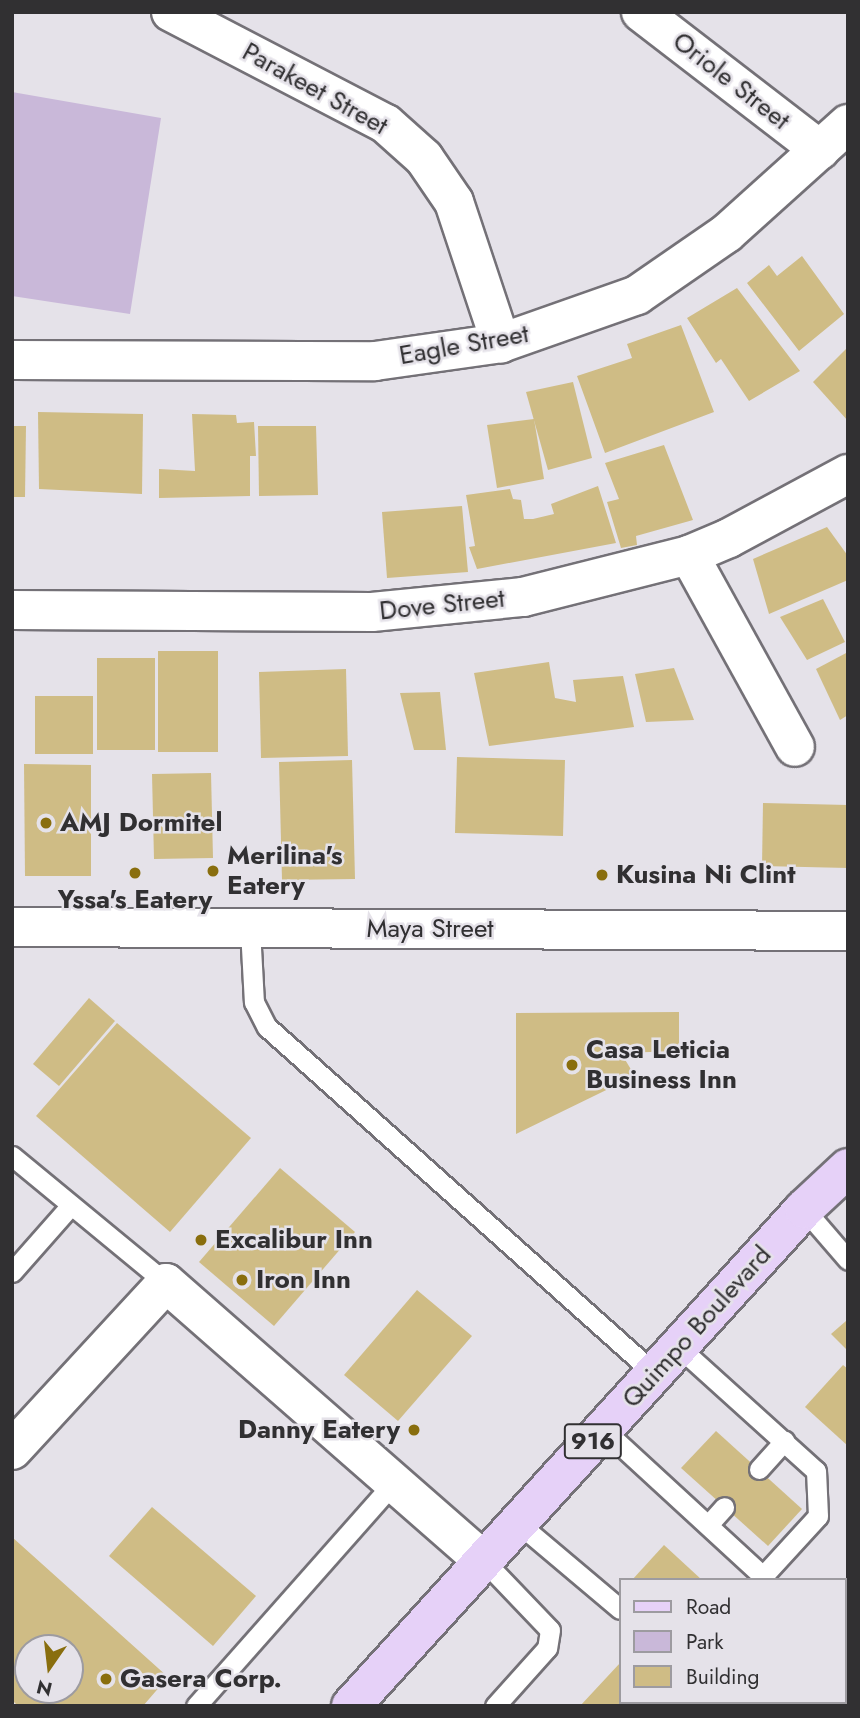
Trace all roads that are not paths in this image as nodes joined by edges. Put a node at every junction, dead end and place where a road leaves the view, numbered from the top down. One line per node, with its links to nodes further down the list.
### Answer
1 (171, 12): 5 (street, Parakeet Street)
2 (641, 12): 4 (street, Oriole Street)
3 (848, 124): 4 (street, Eagle Street)
4 (820, 150): 5 (street, Eagle Street)
5 (501, 342): 6 (street, Eagle Street)
6 (12, 360)
7 (848, 474): 8 (street, Dove Street)
8 (689, 555): 9 (street, Dove Street); 10 (street)
9 (12, 610)
10 (794, 747)
11 (12, 927): 12 (street, Maya Street)
12 (250, 929): 13 (street, Maya Street); 21 (lane)
13 (848, 931)
14 (12, 1156): 16 (lane)
15 (848, 1168): 17 (main road, Quimpo Boulevard / 916)
16 (71, 1205): 19 (lane); 20 (lane)
17 (804, 1209): 18 (lane); 21 (main road, Quimpo Boulevard / 916)
18 (848, 1260)
19 (12, 1272)
20 (166, 1283): 24 (street); 26 (street)
21 (667, 1360): 22 (main road, Quimpo Boulevard / 916); 23 (lane)
22 (604, 1430): 28 (main road, Quimpo Boulevard / 916); 29 (lane)
23 (784, 1441): 25 (lane); 31 (lane)
24 (12, 1450)
25 (759, 1469)
26 (394, 1482): 30 (street); 33 (lane)
27 (724, 1507): 29 (lane)
28 (518, 1523): 30 (main road, Quimpo Boulevard / 916); 32 (lane)
29 (708, 1525): 31 (lane)
30 (484, 1561): 34 (main road, Quimpo Boulevard / 916); 35 (lane)
31 (763, 1578)
32 (618, 1607)
33 (196, 1706)
34 (351, 1706)
35 (495, 1706)

